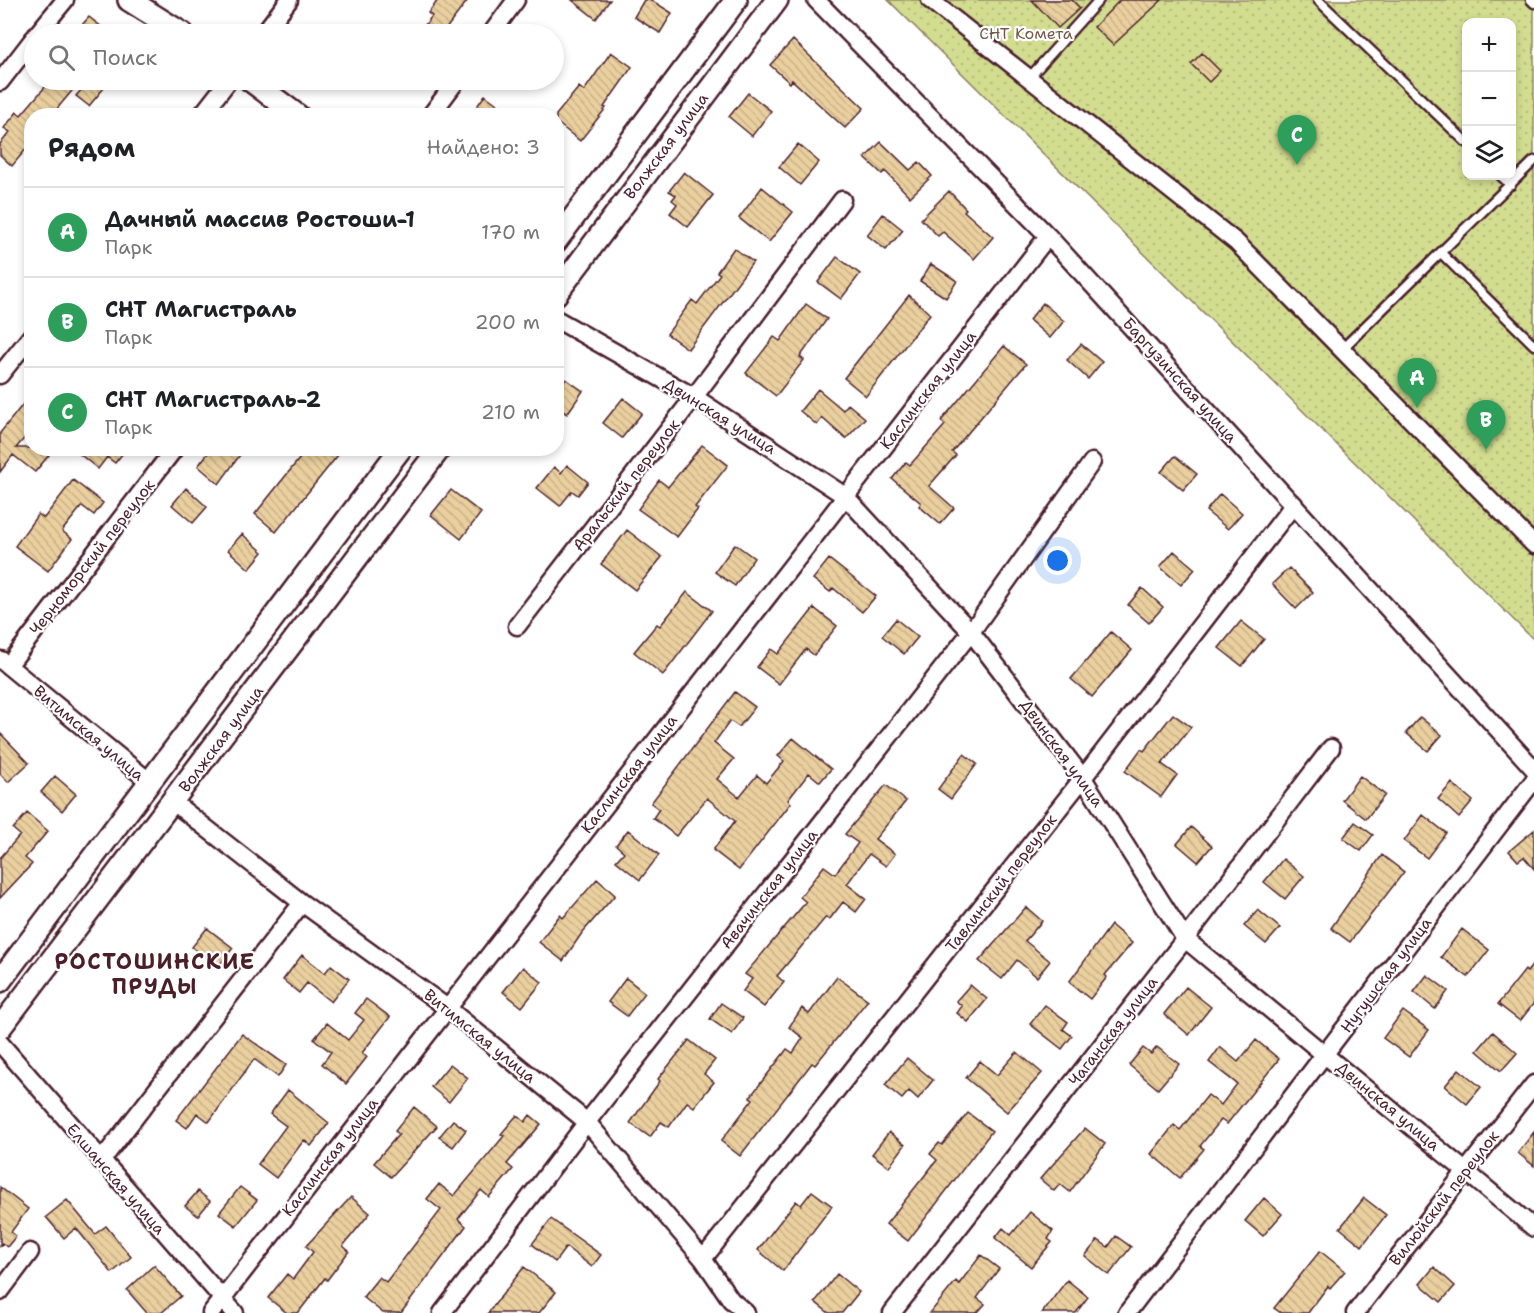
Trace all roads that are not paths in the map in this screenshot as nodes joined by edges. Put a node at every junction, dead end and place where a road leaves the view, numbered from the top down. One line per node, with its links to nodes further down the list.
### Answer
1 (65, 0): 11 (street)
2 (129, 0): 12 (street)
3 (289, 0): 13 (street)
4 (516, 0): 14 (street)
5 (736, 0): 29 (street, Волжская улица)
6 (777, 0): 32 (street, Волжская улица)
7 (816, 0): 30 (street, Баргузинская улица)
8 (930, 0): 16 (street)
9 (1098, 0): 16 (lane)
10 (1318, 0): 24 (lane)
11 (46, 24)
12 (167, 24)
13 (271, 24)
14 (498, 24)
15 (24, 51): 17 (street)
16 (1029, 78): 36 (street)
17 (0, 82)
18 (221, 90): 21 (street)
19 (263, 90): 22 (street)
20 (450, 90): 23 (street)
21 (207, 108)
22 (287, 108)
23 (436, 108)
24 (1462, 137)
25 (1533, 166): 27 (lane)
26 (1505, 180): 27 (lane)
27 (1511, 185): 31 (lane)
28 (842, 200): 38 (street, Аральский переулок)
29 (564, 230)
30 (1048, 236): 43 (street, Каслинская улица); 44 (street, Баргузинская улица)
31 (1441, 253): 35 (lane); 36 (lane)
32 (564, 283)
33 (564, 324): 38 (street, Двинская улица)
34 (24, 344): 37 (street)
35 (1534, 345)
36 (1342, 349): 45 (street)
37 (0, 375)
38 (694, 397): 43 (street, Двинская улица); 46 (street, Аральский переулок)
39 (169, 456): 48 (street, Черноморский переулок)
40 (395, 456): 53 (street, Волжская улица)
41 (434, 456): 54 (street, Волжская улица)
42 (1092, 462): 47 (street, Авачинская улица)
43 (845, 496): 47 (street, Двинская улица); 58 (street, Каслинская улица)
44 (1294, 504): 50 (street, Баргузинская улица); 51 (street, Тавлинский переулок)
45 (1534, 545)
46 (517, 626)
47 (971, 632): 51 (street, Двинская улица); 63 (street, Авачинская улица)
48 (4, 662): 53 (street, Витимская улица)
49 (1330, 748): 56 (street, Чаганская улица)
50 (1534, 769)
51 (1083, 778): 56 (street, Двинская улица); 68 (street, Тавлинский переулок)
52 (1534, 780): 61 (street, Нугушская улица)
53 (151, 783): 57 (street, Волжская улица)
54 (173, 802): 55 (street, Витимская улица); 59 (street, Волжская улица)
55 (302, 903): 58 (street, Витимская улица); 64 (street)
56 (1185, 939): 61 (street, Двинская улица); 74 (street, Чаганская улица)
57 (0, 981)
58 (446, 1007): 63 (street, Витимская улица); 70 (street, Каслинская улица)
59 (0, 1028)
60 (0, 1043): 64 (street, Елшанская улица)
61 (1326, 1054): 65 (street, Двинская улица); 75 (street, Нугушская улица)
62 (1534, 1084): 65 (street, Вилюйский переулок)
63 (587, 1122): 68 (street, Витимская улица); 72 (street, Авачинская улица)
64 (100, 1161): 70 (street, Елшанская улица)
65 (1464, 1171): 66 (street, Двинская улица); 76 (street, Вилюйский переулок)
66 (1534, 1228)
67 (30, 1252): 69 (street)
68 (704, 1259): 73 (street, Витимская улица)
69 (0, 1292)
70 (216, 1306): 71 (street, Елшанская улица)
71 (235, 1313)
72 (442, 1313)
73 (746, 1313)
74 (892, 1313)
75 (1127, 1313)
76 (1355, 1313)

